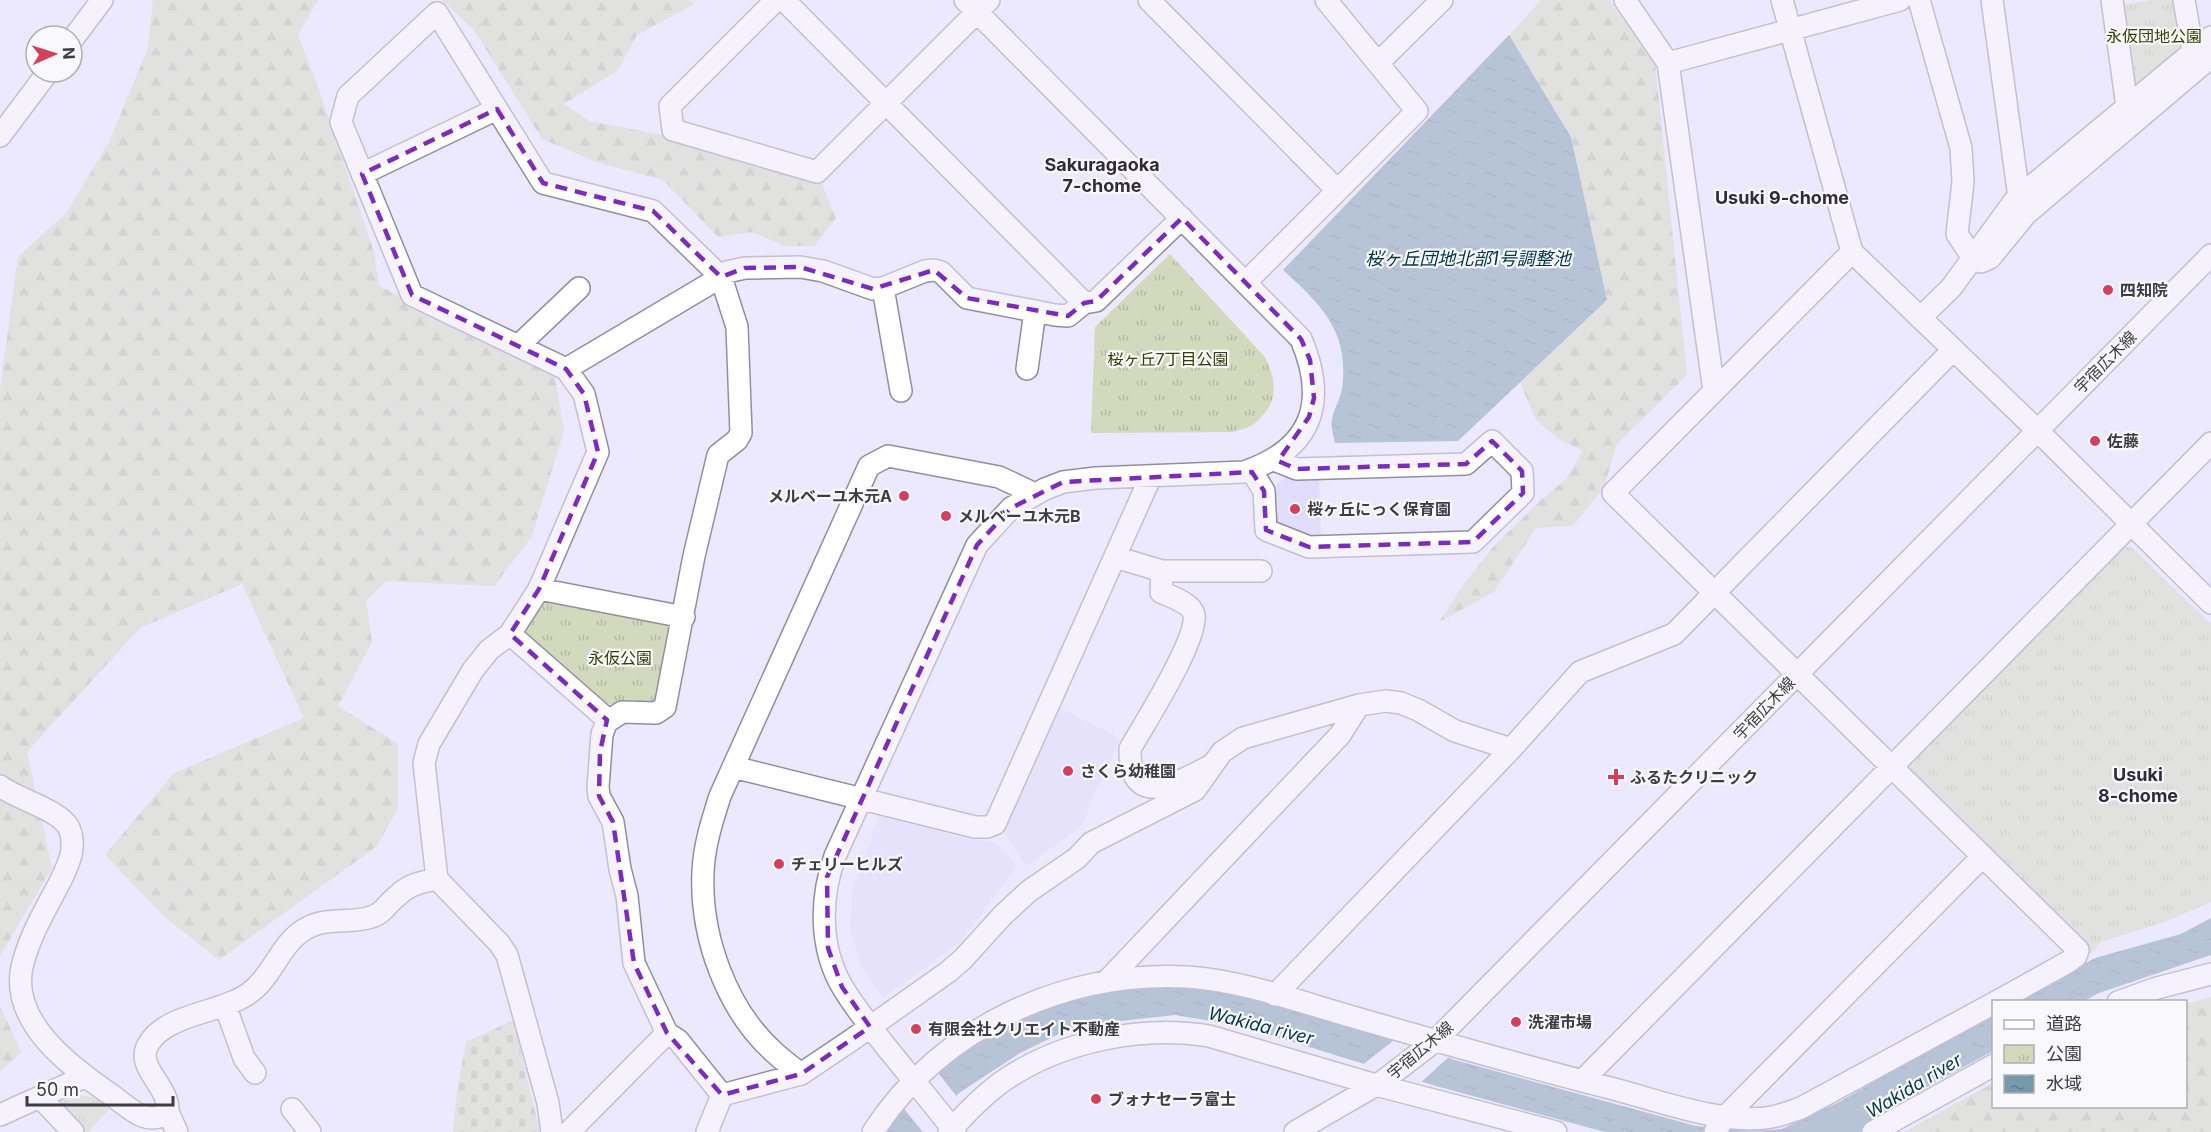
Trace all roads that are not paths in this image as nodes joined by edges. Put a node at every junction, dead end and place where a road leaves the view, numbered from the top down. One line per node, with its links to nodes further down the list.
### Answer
1 (102, 0): 15 (street)
2 (777, 0): 22 (street)
3 (784, 0): 22 (street)
4 (1149, 0): 27 (street)
5 (1326, 0): 19 (street)
6 (1442, 0): 19 (street)
7 (1625, 0): 20 (street)
8 (1782, 0): 16 (street)
9 (1900, 0): 16 (street)
10 (1919, 0): 32 (street)
11 (1992, 0): 28 (street)
12 (2112, 0): 23 (street)
13 (2184, 0): 18 (street)
14 (977, 4): 22 (street); 29 (street)
15 (84, 24)
16 (1791, 30): 20 (street); 30 (street)
17 (2211, 37): 18 (street)
18 (2202, 55): 23 (street); 32 (street)
19 (1378, 63): 27 (street)
20 (1668, 63): 45 (street)
21 (37, 84): 25 (street)
22 (886, 103): 37 (street)
23 (2127, 106): 28 (street)
24 (497, 109): 26 (street); 26 (street); 33 (street)
25 (4, 122)
26 (362, 174): 40 (street)
27 (1338, 190): 34 (street)
28 (2019, 197): 32 (street)
29 (1182, 218): 34 (street); 37 (street)
30 (1852, 252): 39 (street); 45 (street)
31 (2211, 255): 46 (street, 宇宿広木線)
32 (1973, 258): 39 (street)
33 (721, 277): 36 (street); 42 (street); 59 (street)
34 (1246, 282): 48 (street)
35 (579, 288): 40 (street)
36 (883, 288): 38 (street); 44 (street)
37 (1084, 303): 38 (street)
38 (1035, 312): 43 (street)
39 (1920, 318): 41 (street)
40 (518, 346): 42 (street)
41 (1953, 350): 46 (street); 57 (street)
42 (566, 369): 56 (street)
43 (1027, 369)
44 (901, 391)
45 (1714, 391): 57 (street)
46 (2037, 430): 52 (street); 61 (street, 宇宿広木線)
47 (2211, 443): 52 (street)
48 (1274, 460): 49 (street); 49 (street)
49 (1251, 470): 50 (street)
50 (1151, 476): 51 (street); 53 (street)
51 (1035, 494): 66 (street); 69 (street)
52 (2131, 524): 58 (street); 67 (street)
53 (1114, 558): 54 (street); 69 (street)
54 (1162, 571): 55 (street); 65 (street)
55 (1261, 571)
56 (539, 589): 59 (street); 60 (street)
57 (1715, 594): 61 (street); 64 (street)
58 (2211, 603)
59 (684, 617): 63 (street)
60 (510, 634): 63 (street); 71 (street)
61 (1797, 675): 67 (street); 81 (street, 宇宿広木線)
62 (1359, 705): 64 (street); 65 (street); 73 (street)
63 (608, 720): 80 (street)
64 (1511, 749): 74 (street)
65 (1213, 764): 79 (street)
66 (733, 767): 69 (street); 84 (street)
67 (1891, 767): 70 (street); 86 (street)
68 (0, 786): 85 (street)
69 (861, 799): 79 (street)
70 (1982, 857): 75 (street); 94 (street)
71 (437, 879): 78 (street); 100 (street)
72 (2211, 974): 76 (street)
73 (1106, 982): 74 (street); 88 (street)
74 (1275, 995): 81 (street)
75 (1999, 1000)
76 (2124, 1000)
77 (1992, 1004): 94 (street)
78 (225, 1005): 83 (street); 92 (street)
79 (870, 1027): 84 (street); 88 (street)
80 (667, 1033): 89 (street); 101 (street)
81 (1432, 1043): 86 (street); 87 (street, 宇宿広木線)
82 (1992, 1066): 106 (street)
83 (255, 1073)
84 (801, 1074): 89 (street)
85 (84, 1077): 90 (street); 92 (street)
86 (1581, 1081): 94 (street)
87 (1381, 1082): 95 (street); 96 (street); 104 (street, 宇宿広木線)
88 (917, 1083): 95 (street); 103 (street)
89 (722, 1095): 102 (street)
90 (40, 1097): 93 (street); 97 (street)
91 (292, 1109): 99 (street)
92 (168, 1112): 98 (street)
93 (0, 1115)
94 (1720, 1124)
95 (951, 1129)
96 (1525, 1129): 105 (street)
97 (73, 1132)
98 (177, 1132)
99 (310, 1132)
100 (552, 1132)
101 (569, 1132)
102 (707, 1132)
103 (873, 1132)
104 (1295, 1132)
105 (1556, 1132)
106 (1873, 1132)

